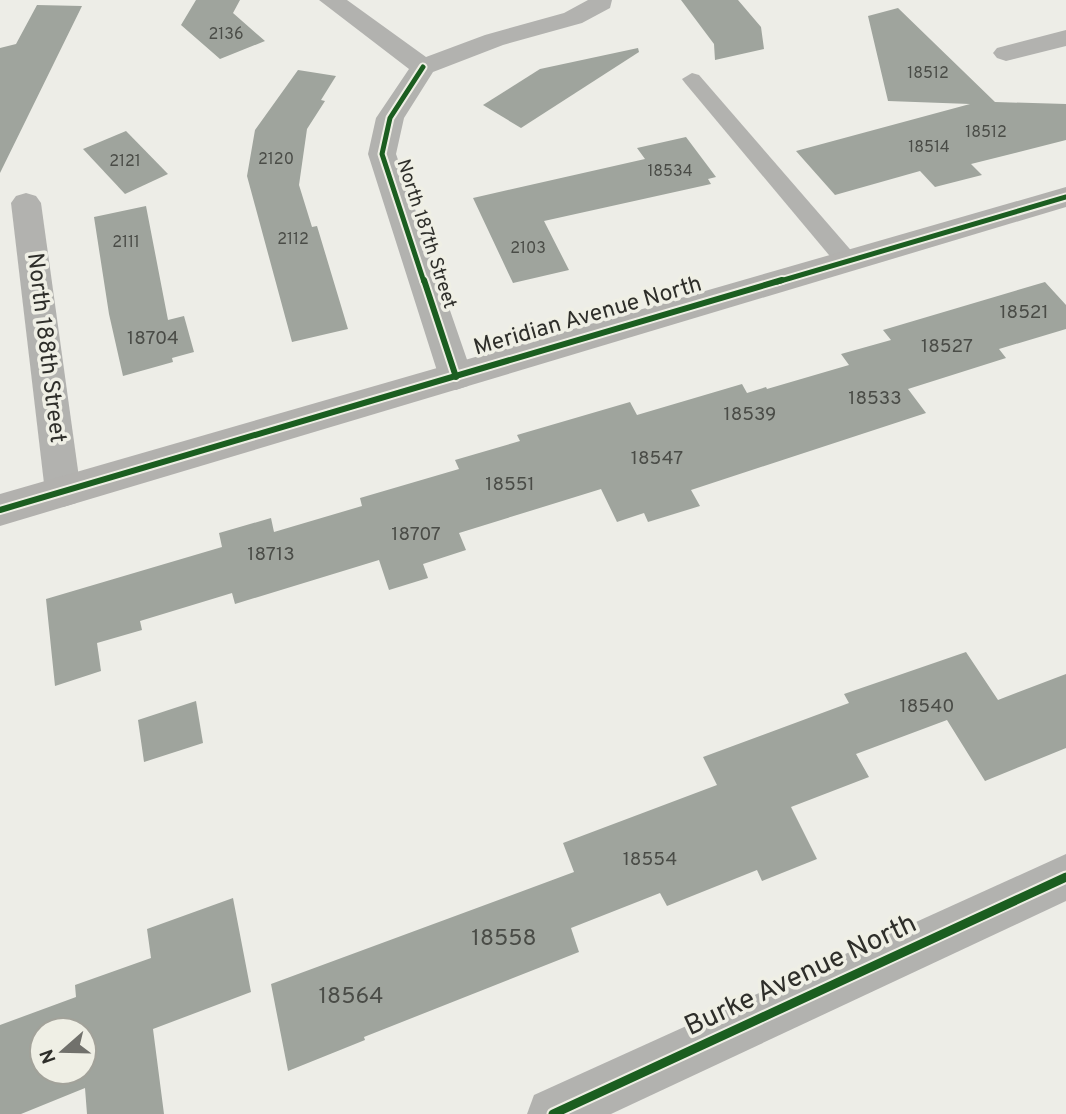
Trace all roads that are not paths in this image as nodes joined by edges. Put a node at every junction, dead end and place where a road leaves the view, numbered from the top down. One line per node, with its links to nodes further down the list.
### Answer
1 (331, 0): 5 (street)
2 (601, 1): 5 (street)
3 (1066, 37): 4 (street)
4 (1006, 53)
5 (423, 67): 10 (street, North 187th Street)
6 (692, 79): 9 (lane)
7 (1066, 197): 9 (street, Meridian Avenue North)
8 (26, 203): 11 (street, North 188th Street)
9 (847, 261): 10 (street, Meridian Avenue North)
10 (456, 377): 11 (street, Meridian Avenue North)
11 (63, 492): 12 (street, Meridian Avenue North)
12 (0, 510)
13 (1066, 877): 14 (street, Burke Avenue North)
14 (553, 1114)

